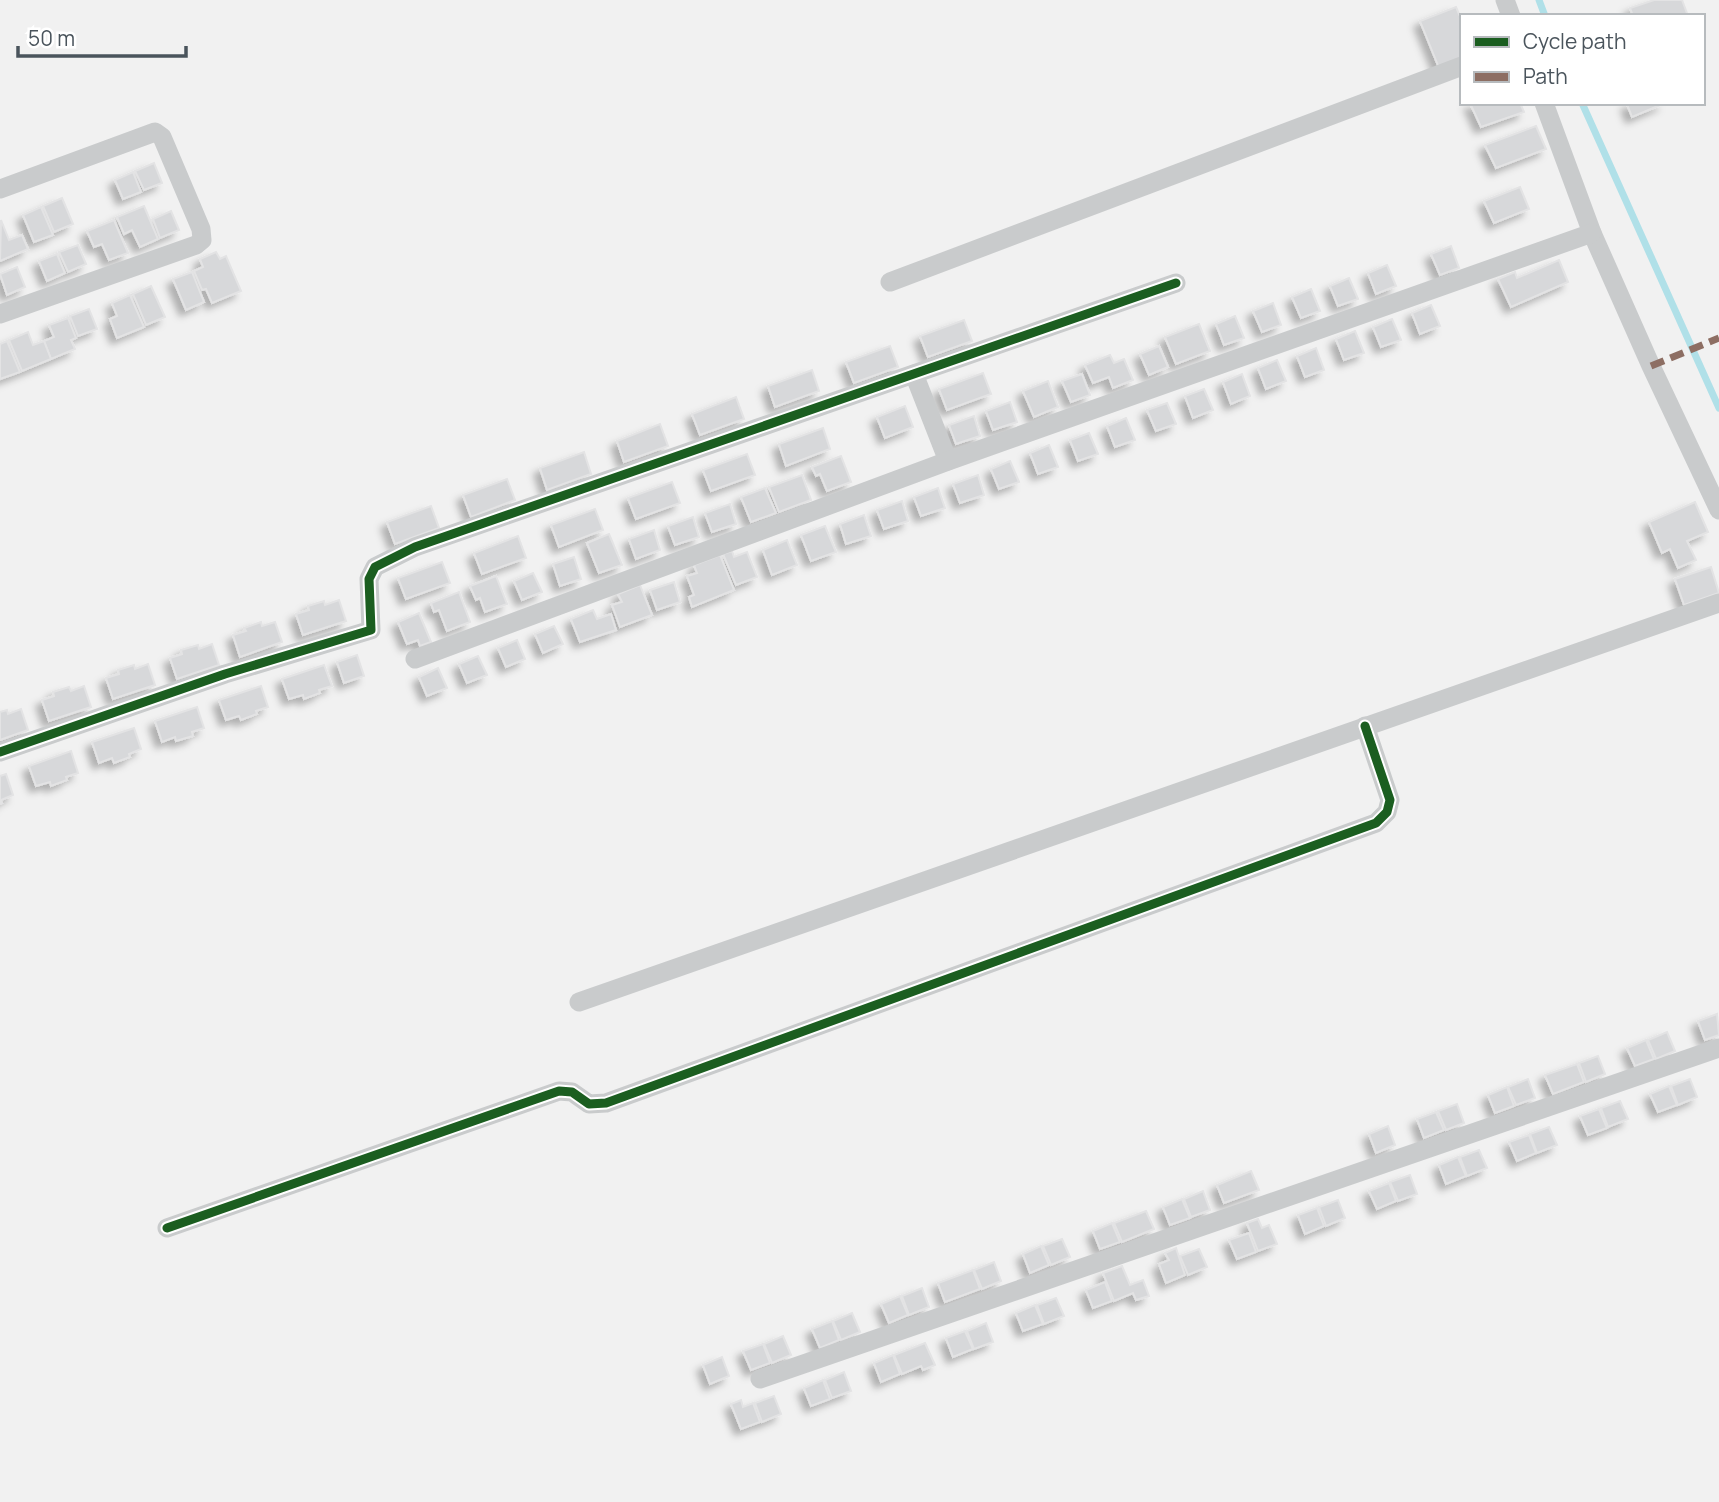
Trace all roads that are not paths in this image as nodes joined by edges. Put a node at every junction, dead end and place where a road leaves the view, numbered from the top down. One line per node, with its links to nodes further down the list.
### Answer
1 (1460, 67): 5 (street)
2 (1545, 105): 4 (street)
3 (0, 189): 7 (street)
4 (1592, 233): 9 (street); 10 (street)
5 (890, 282)
6 (1177, 283): 8 (street)
7 (0, 314)
8 (914, 374): 9 (street); 14 (street)
9 (948, 461): 12 (street)
10 (1719, 510)
11 (1719, 603): 13 (street)
12 (415, 659)
13 (1365, 726): 15 (street); 17 (street)
14 (0, 752)
15 (579, 1002)
16 (1719, 1048): 18 (street)
17 (167, 1228)
18 (760, 1379)

